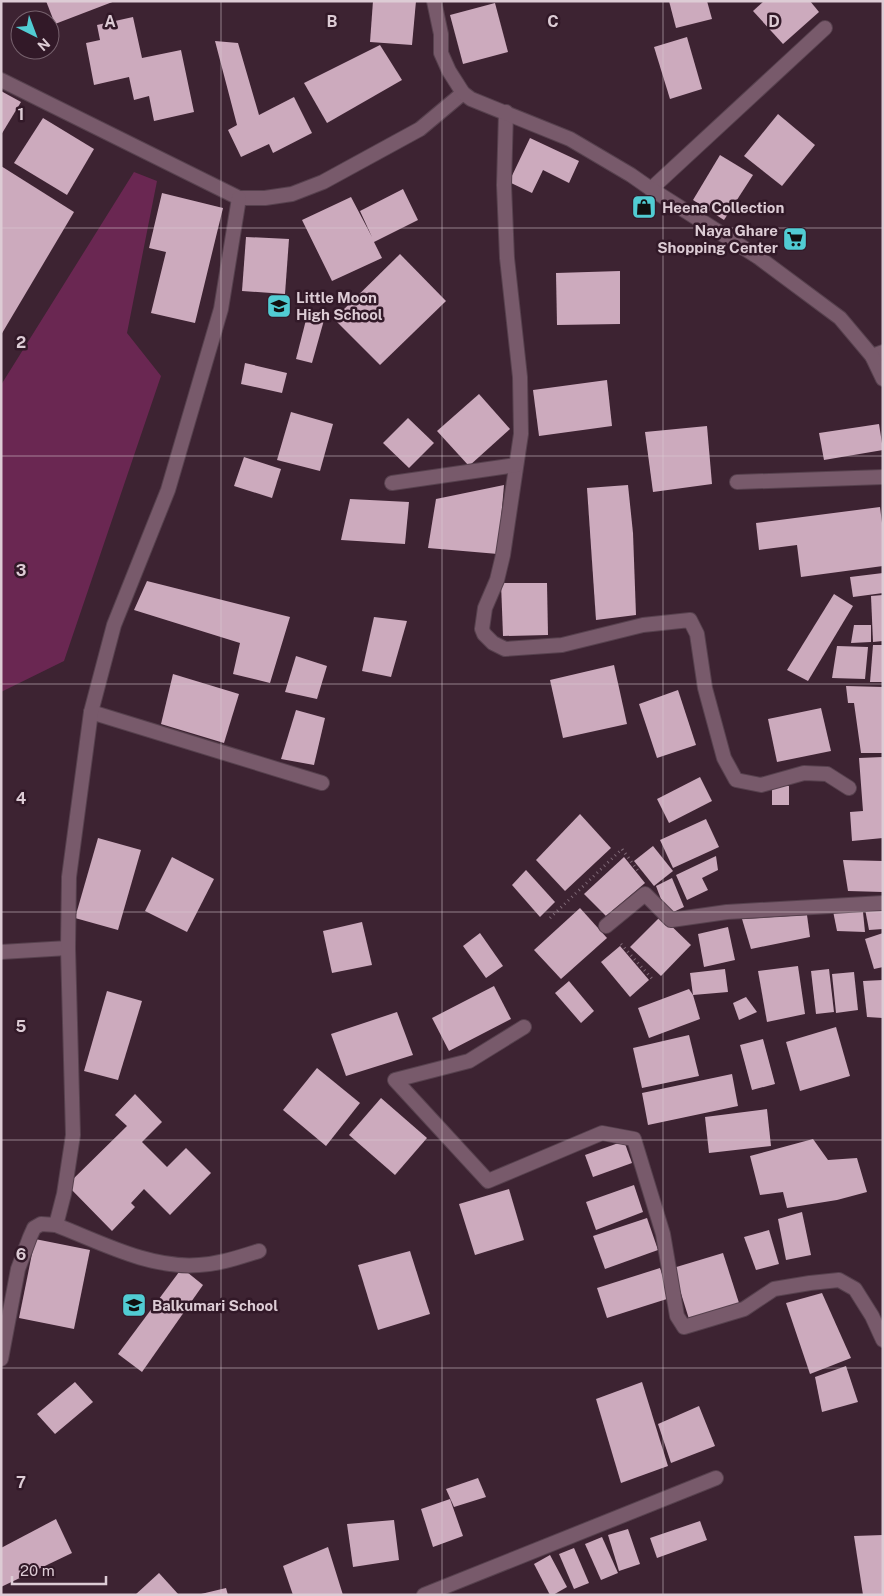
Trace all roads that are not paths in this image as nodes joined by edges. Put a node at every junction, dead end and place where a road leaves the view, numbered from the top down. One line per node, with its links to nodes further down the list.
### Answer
1 (434, 1): 4 (street)
2 (825, 28): 6 (street)
3 (1, 80): 7 (street)
4 (463, 93): 5 (street); 7 (street)
5 (506, 112): 6 (street); 10 (street)
6 (651, 189): 8 (street)
7 (239, 198): 14 (street)
8 (877, 354): 9 (street)
9 (883, 379)
10 (516, 465): 13 (street); 16 (street)
11 (883, 477): 12 (street)
12 (737, 482)
13 (392, 483)
14 (90, 712): 15 (street); 19 (street)
15 (322, 783)
16 (849, 788)
17 (883, 904): 18 (street)
18 (606, 926)
19 (68, 948): 20 (street); 22 (street)
20 (1, 952)
21 (524, 1027): 24 (street)
22 (56, 1225): 23 (street); 25 (street)
23 (259, 1251)
24 (883, 1340)
25 (1, 1359)
26 (716, 1478): 27 (street)
27 (424, 1595)

